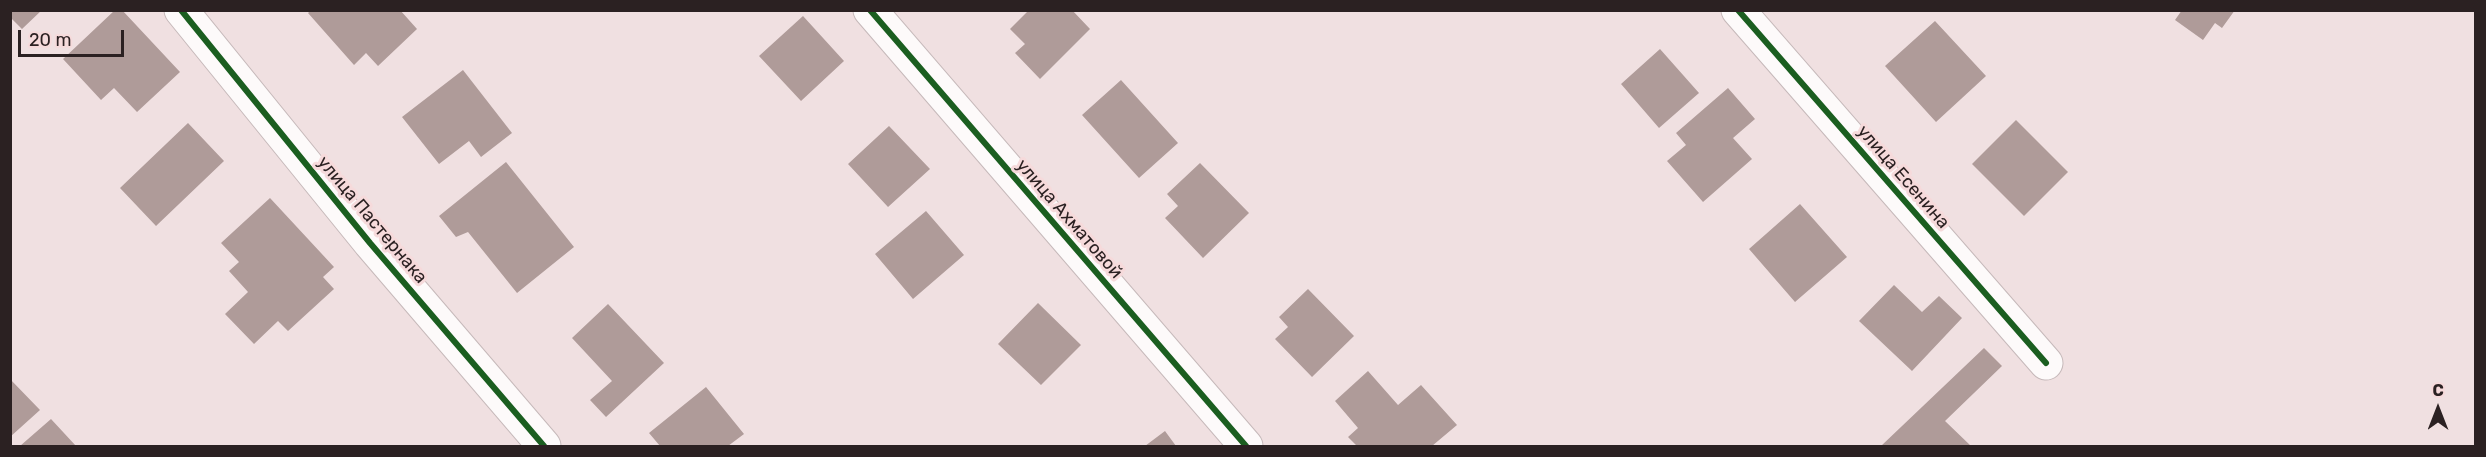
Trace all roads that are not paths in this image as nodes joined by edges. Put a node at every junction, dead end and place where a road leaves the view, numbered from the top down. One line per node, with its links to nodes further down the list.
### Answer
1 (181, 10): 5 (street, улица Пастернака)
2 (870, 10): 6 (street, улица Ахматовой)
3 (1738, 10): 4 (street, улица Есенина)
4 (2046, 363)
5 (544, 447)
6 (1246, 447)

